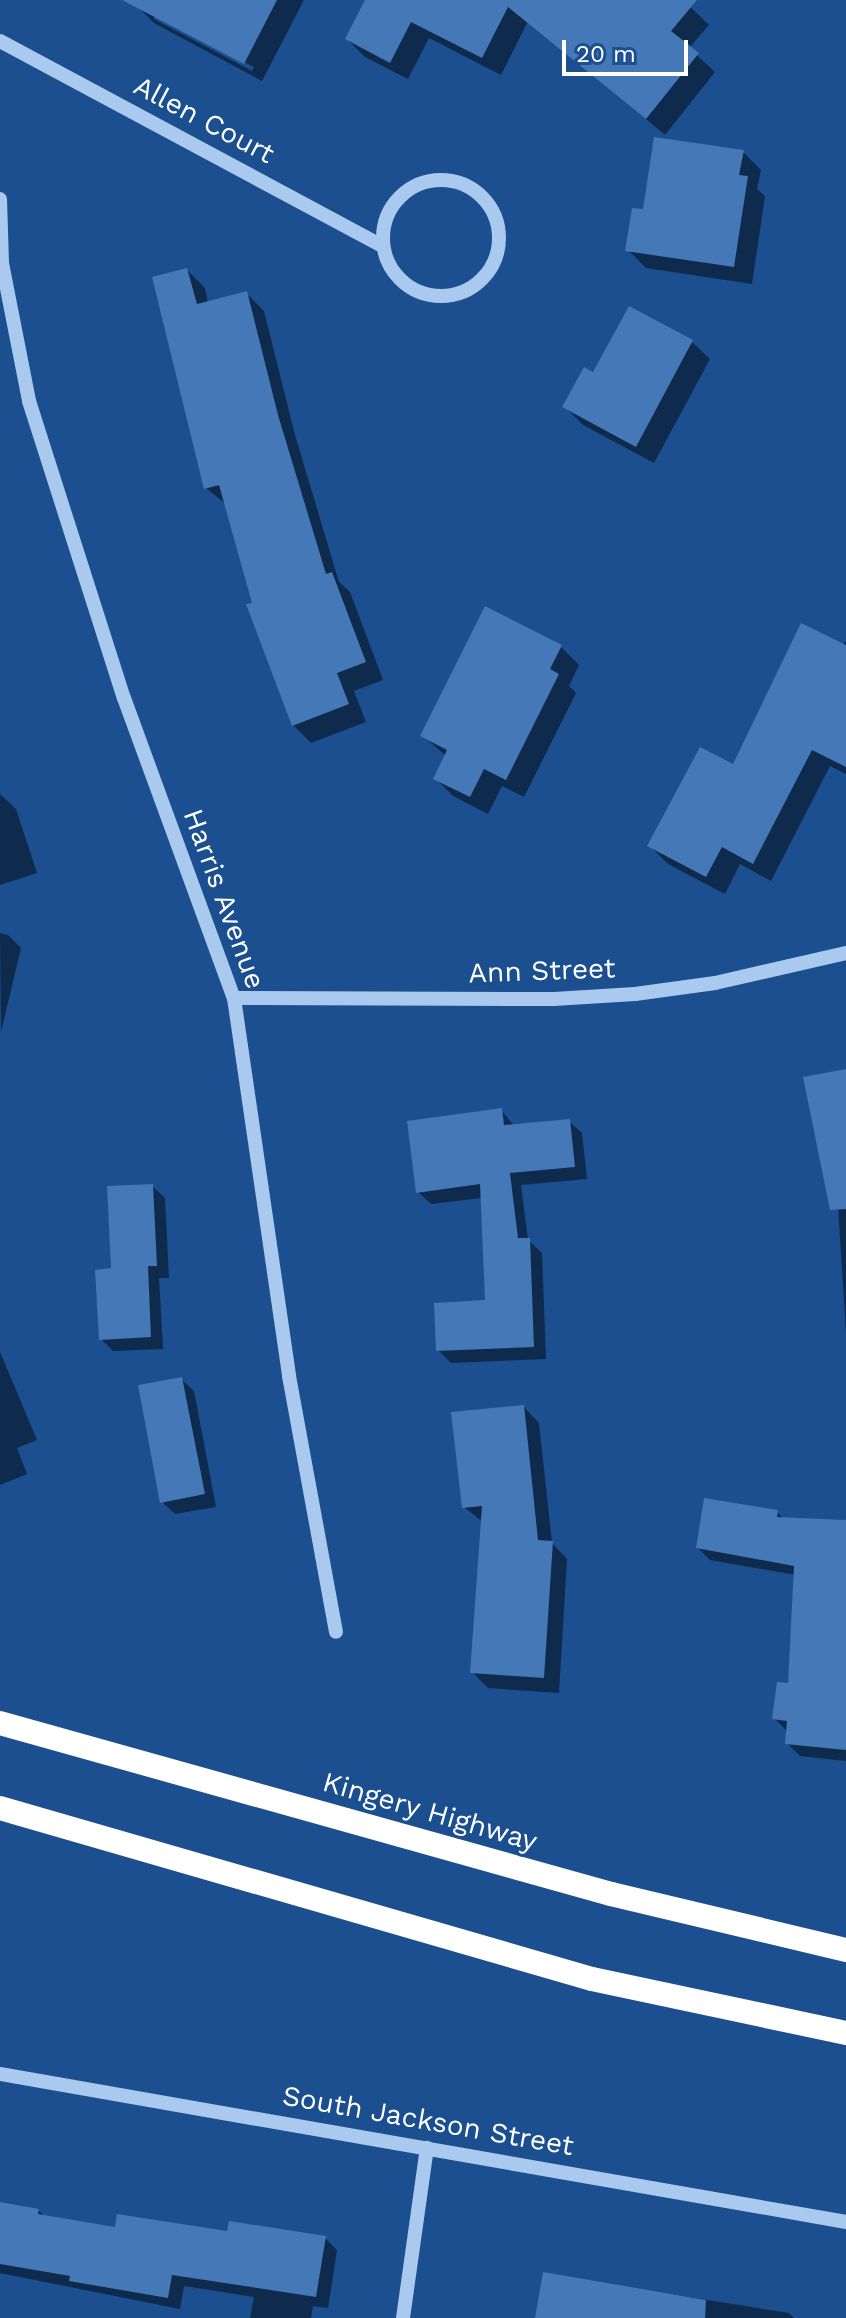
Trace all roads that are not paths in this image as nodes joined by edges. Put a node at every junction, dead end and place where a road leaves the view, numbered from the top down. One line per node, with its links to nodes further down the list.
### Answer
1 (0, 41): 3 (street, Allen Court)
2 (0, 199): 5 (street, Harris Avenue)
3 (383, 246): 3 (street)
4 (846, 953): 5 (street, Ann Street)
5 (234, 998): 6 (street, Harris Avenue)
6 (336, 1632)
7 (0, 1723): 9 (highway, Kingery Highway)
8 (0, 1808): 10 (highway)
9 (846, 1950)
10 (846, 2033)
11 (0, 2074): 12 (street, South Jackson Street)
12 (427, 2148): 13 (street, South Jackson Street); 14 (street)
13 (846, 2222)
14 (403, 2318)

